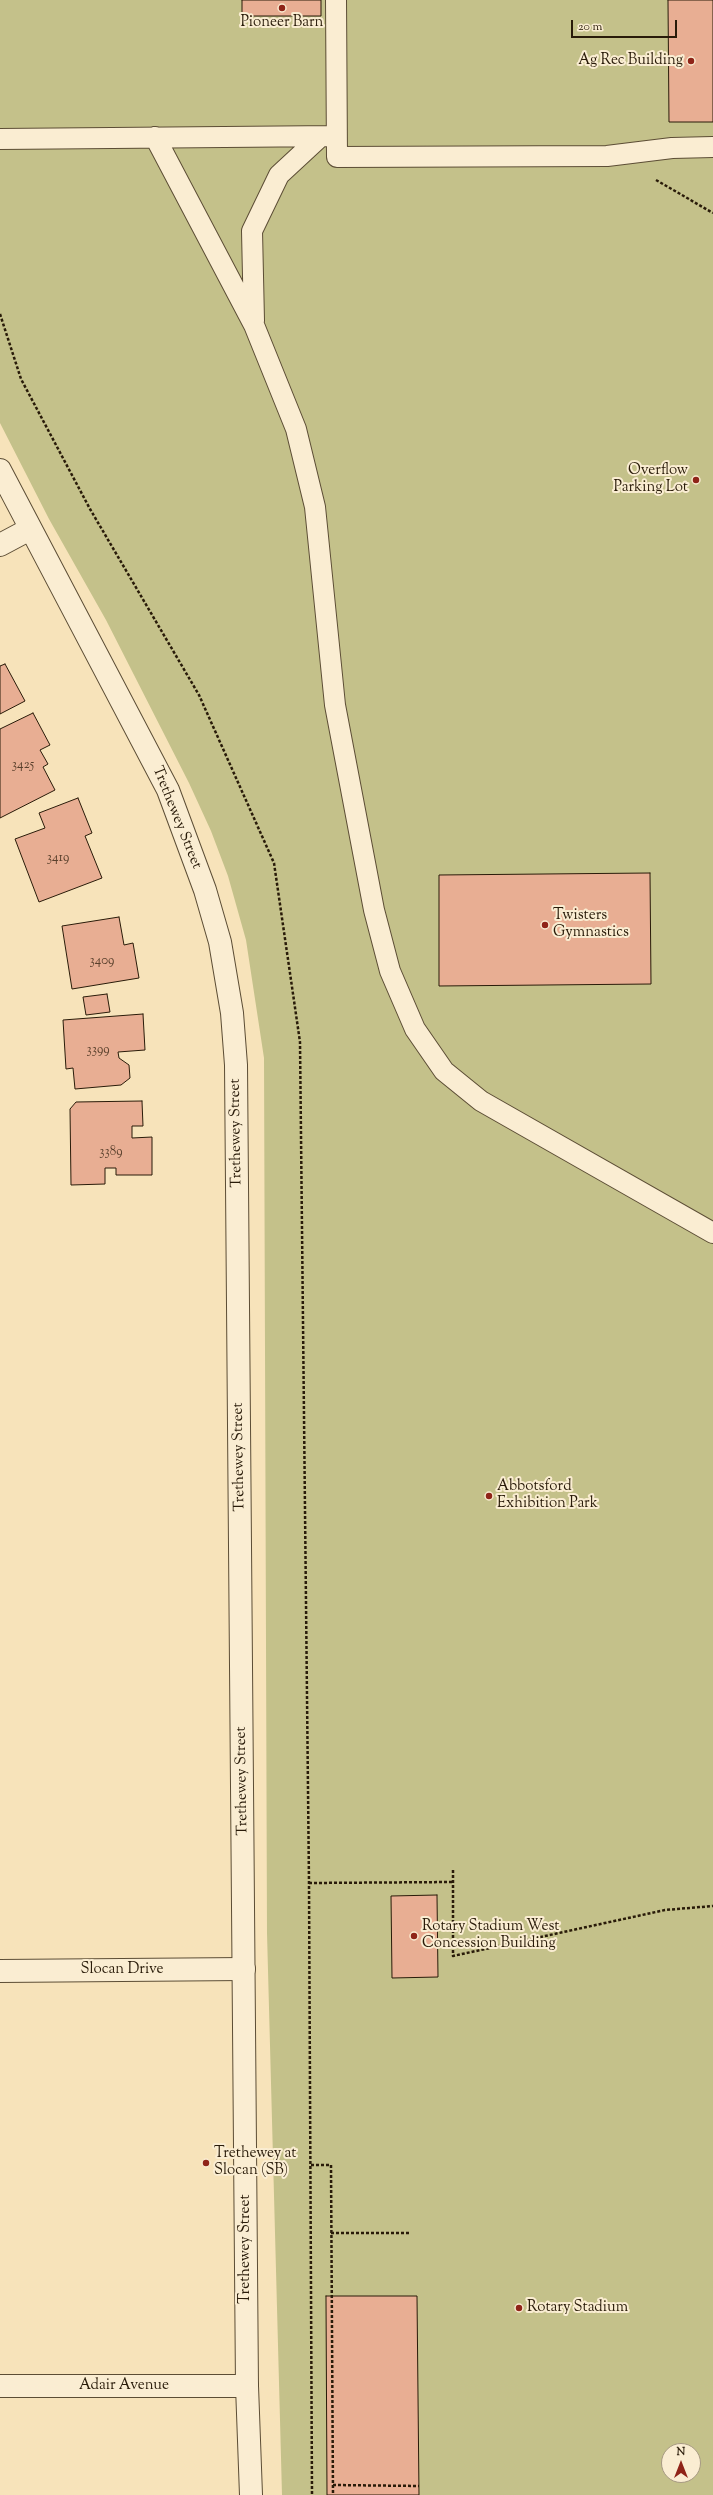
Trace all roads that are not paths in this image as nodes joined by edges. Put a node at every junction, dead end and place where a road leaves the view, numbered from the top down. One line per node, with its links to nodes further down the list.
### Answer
1 (336, 0): 2 (lane)
2 (328, 136): 3 (lane); 5 (lane); 6 (lane)
3 (155, 137): 4 (lane); 6 (lane)
4 (0, 139)
5 (713, 147)
6 (254, 325): 10 (lane)
7 (0, 470): 8 (street, Trethewey Street)
8 (30, 529): 9 (street); 11 (street, Trethewey Street)
9 (0, 545)
10 (713, 1233)
11 (244, 1969): 12 (street, Slocan Drive); 14 (street, Trethewey Street)
12 (0, 1971)
13 (0, 2386): 14 (street, Adair Avenue)
14 (247, 2386): 15 (street, Trethewey Street)
15 (251, 2495)

